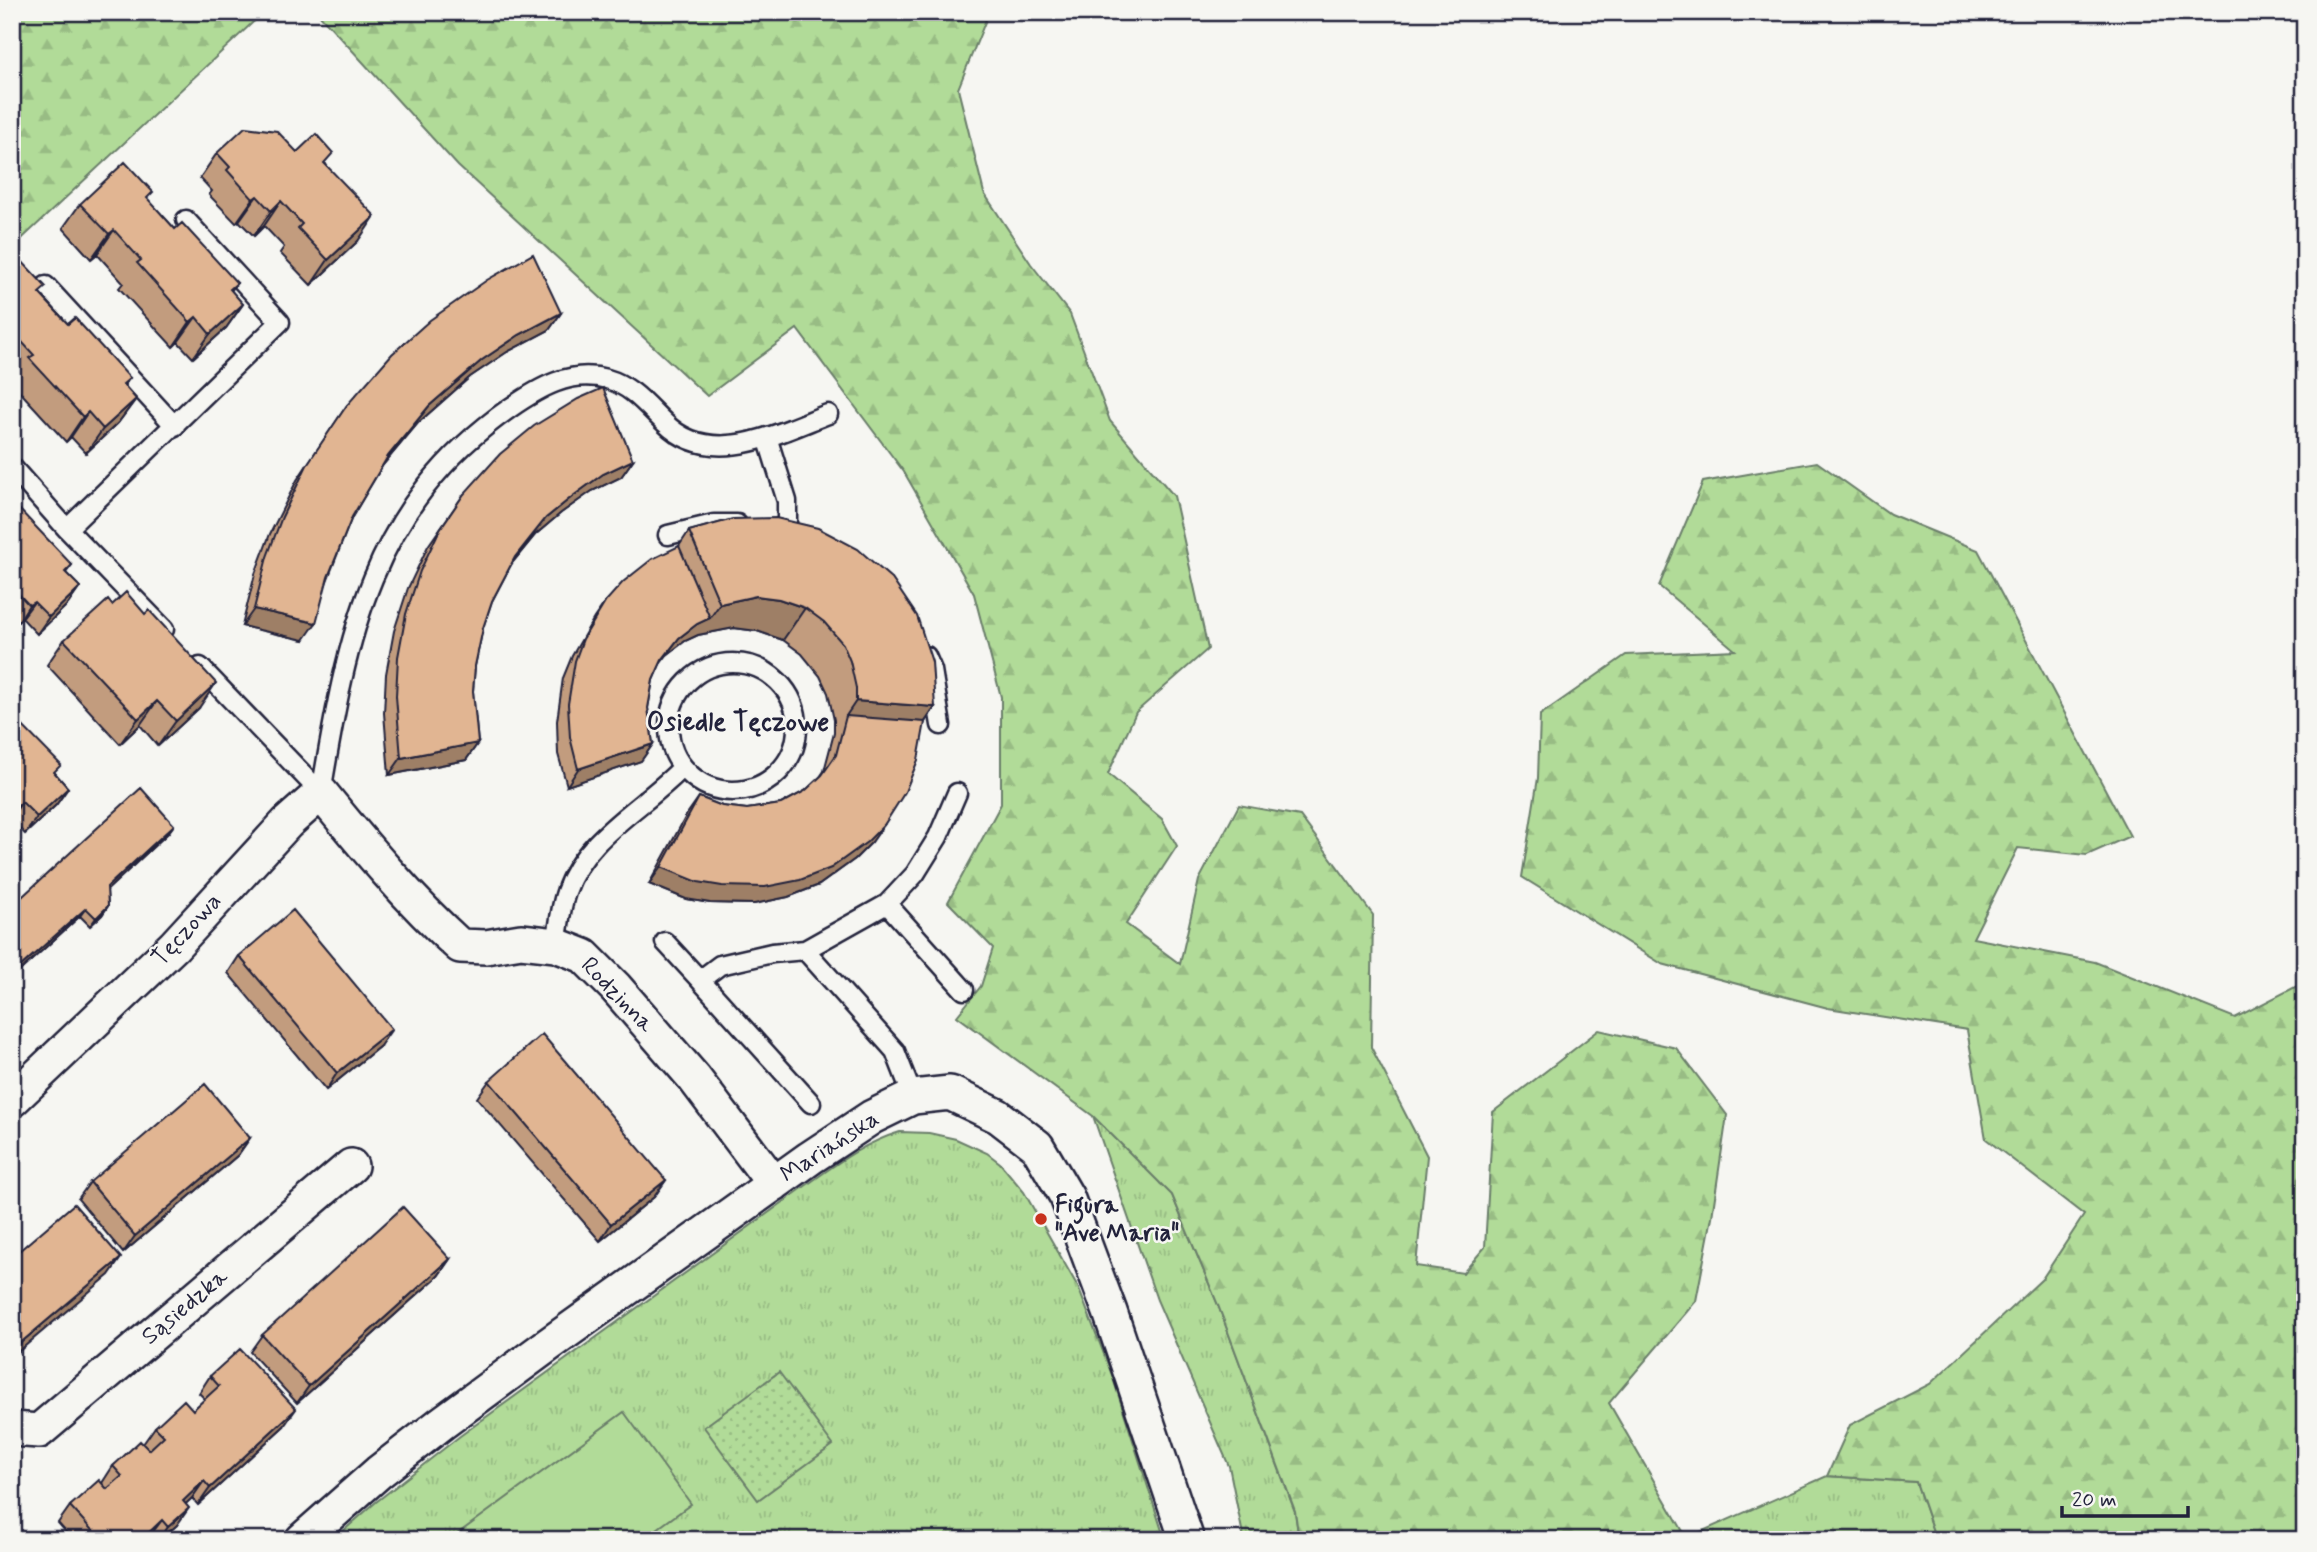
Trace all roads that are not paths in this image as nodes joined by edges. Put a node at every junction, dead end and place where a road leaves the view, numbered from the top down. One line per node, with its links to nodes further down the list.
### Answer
1 (186, 220): 4 (lane)
2 (46, 286): 4 (lane)
3 (828, 414): 5 (lane)
4 (175, 426): 8 (lane)
5 (767, 437): 7 (lane); 14 (lane)
6 (12, 467): 8 (lane)
7 (787, 526): 9 (lane); 10 (lane)
8 (67, 529): 14 (lane)
9 (807, 533)
10 (668, 535)
11 (918, 635): 12 (lane)
12 (940, 726)
13 (683, 767): 13 (lane); 18 (lane)
14 (321, 793): 18 (street, Rodzinna); 23 (street, Tęczowa)
15 (957, 793): 16 (lane)
16 (887, 904): 19 (lane); 21 (lane)
17 (665, 942): 20 (lane)
18 (556, 945): 26 (street, Rodzinna)
19 (805, 950): 20 (lane); 22 (lane)
20 (700, 980): 24 (lane)
21 (964, 990)
22 (913, 1097): 26 (street, Mariańska); 29 (street, Mariańska)
23 (12, 1100)
24 (811, 1103)
25 (351, 1166): 27 (street, Sąsiedzka)
26 (774, 1184): 28 (street, Mariańska)
27 (12, 1429)
28 (302, 1540)
29 (1187, 1540)

